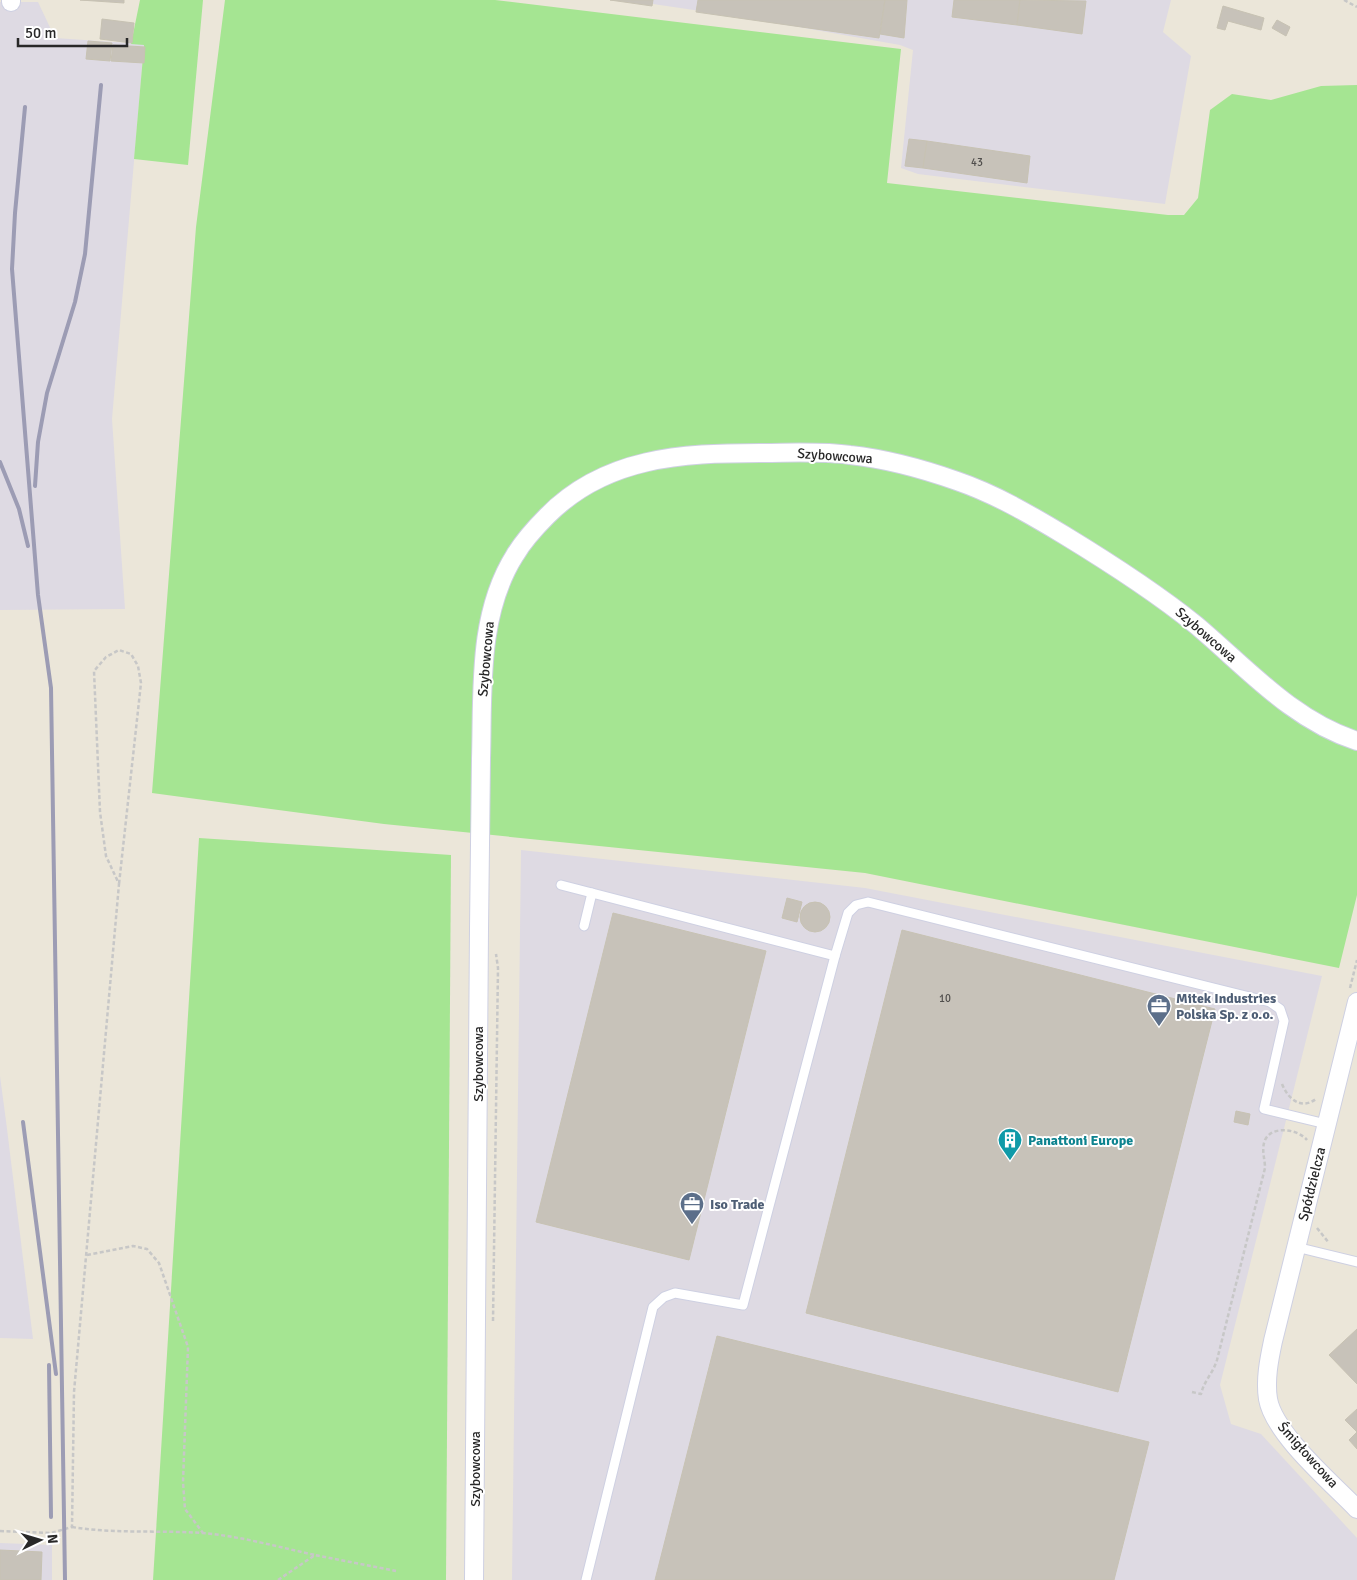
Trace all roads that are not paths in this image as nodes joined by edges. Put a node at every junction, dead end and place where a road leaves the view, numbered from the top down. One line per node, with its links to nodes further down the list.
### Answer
1 (1357, 741): 12 (street, Szybowcowa)
2 (561, 885): 3 (lane)
3 (592, 893): 4 (lane); 5 (lane)
4 (584, 926)
5 (835, 956): 7 (lane); 13 (lane)
6 (1355, 1001): 7 (street, Spółdzielcza)
7 (1326, 1124): 8 (street, Spółdzielcza)
8 (1296, 1248): 9 (lane); 10 (street, Spółdzielcza)
9 (1357, 1262)
10 (1269, 1366): 11 (street, Śmigłowcowa)
11 (1357, 1509)
12 (474, 1580)
13 (586, 1580)

